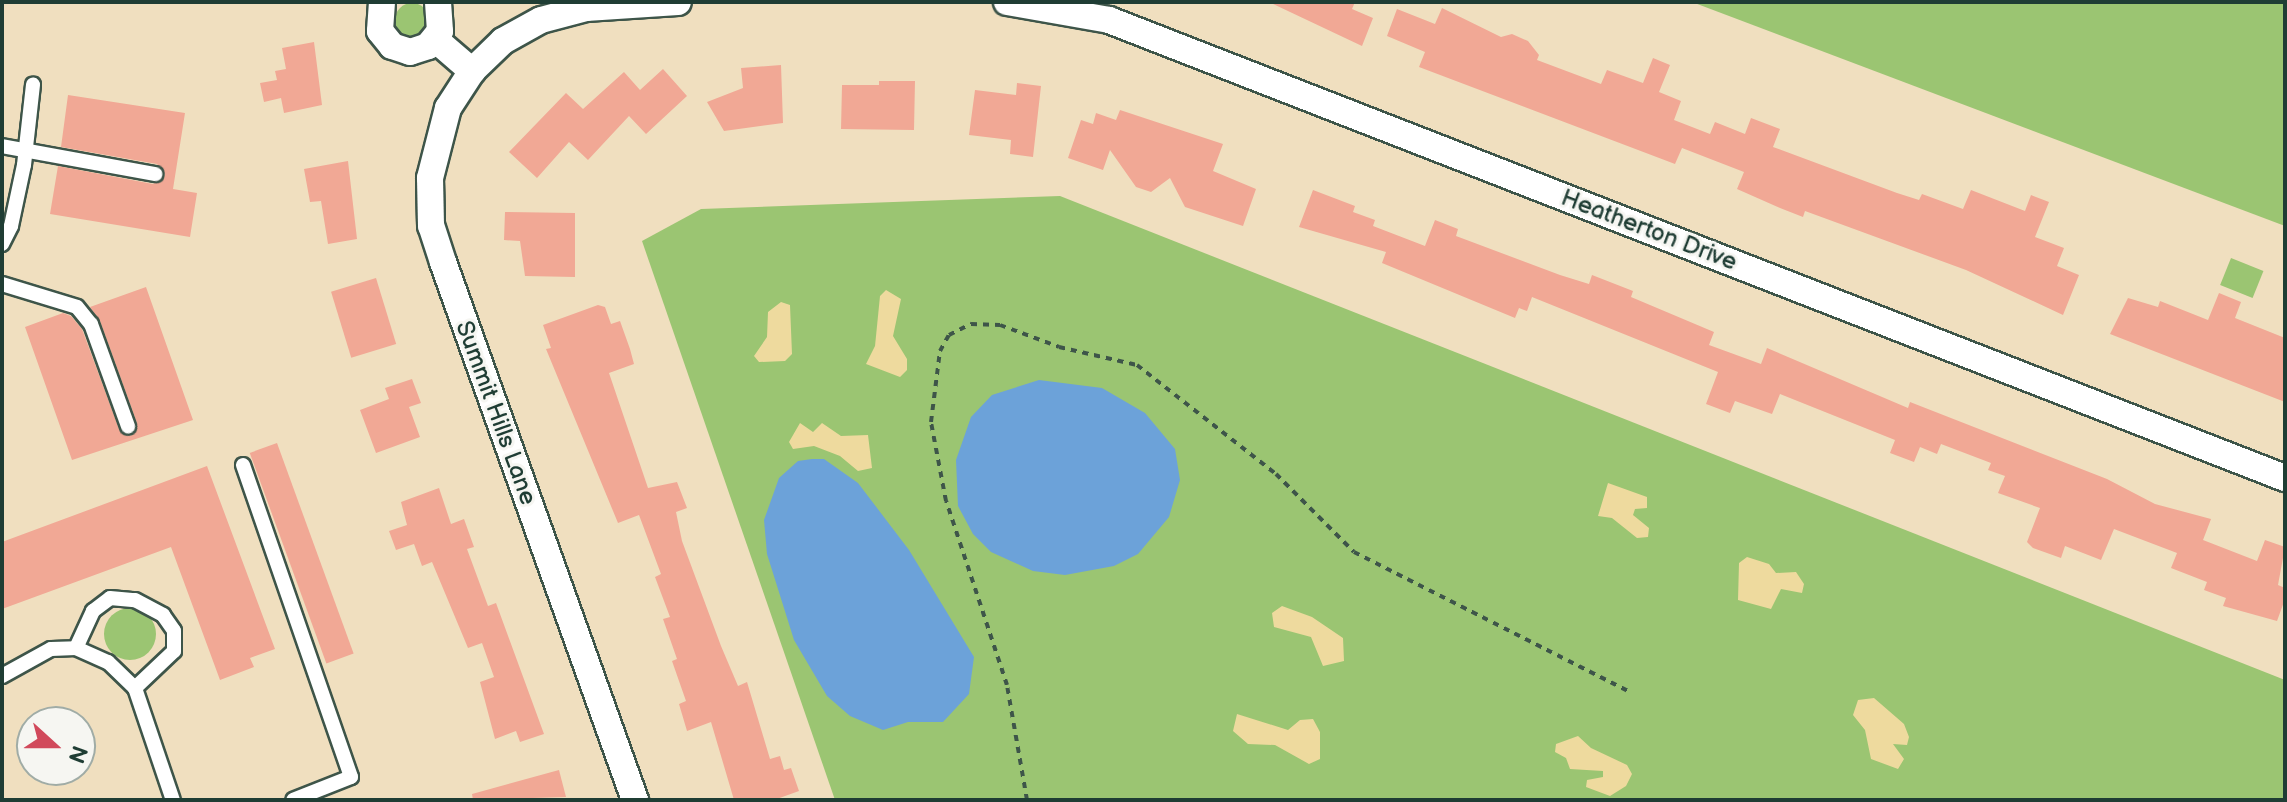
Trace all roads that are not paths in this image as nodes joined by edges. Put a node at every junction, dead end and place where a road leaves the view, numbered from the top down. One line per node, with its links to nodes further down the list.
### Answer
1 (382, 2): 5 (street)
2 (438, 2): 5 (street)
3 (678, 2): 6 (street)
4 (1007, 2): 15 (street, Heatherton Drive)
5 (436, 40): 6 (street)
6 (472, 71): 21 (street, Summit Hills Lane)
7 (33, 85): 9 (lane)
8 (2, 146): 9 (lane)
9 (27, 150): 10 (lane); 11 (lane)
10 (155, 174)
11 (2, 244)
12 (2, 284): 13 (lane)
13 (128, 426)
14 (243, 465): 20 (lane)
15 (2285, 478)
16 (76, 648): 17 (lane); 18 (lane); 18 (lane)
17 (2, 676)
18 (135, 688): 19 (lane)
19 (173, 800)
20 (293, 800)
21 (635, 800)

